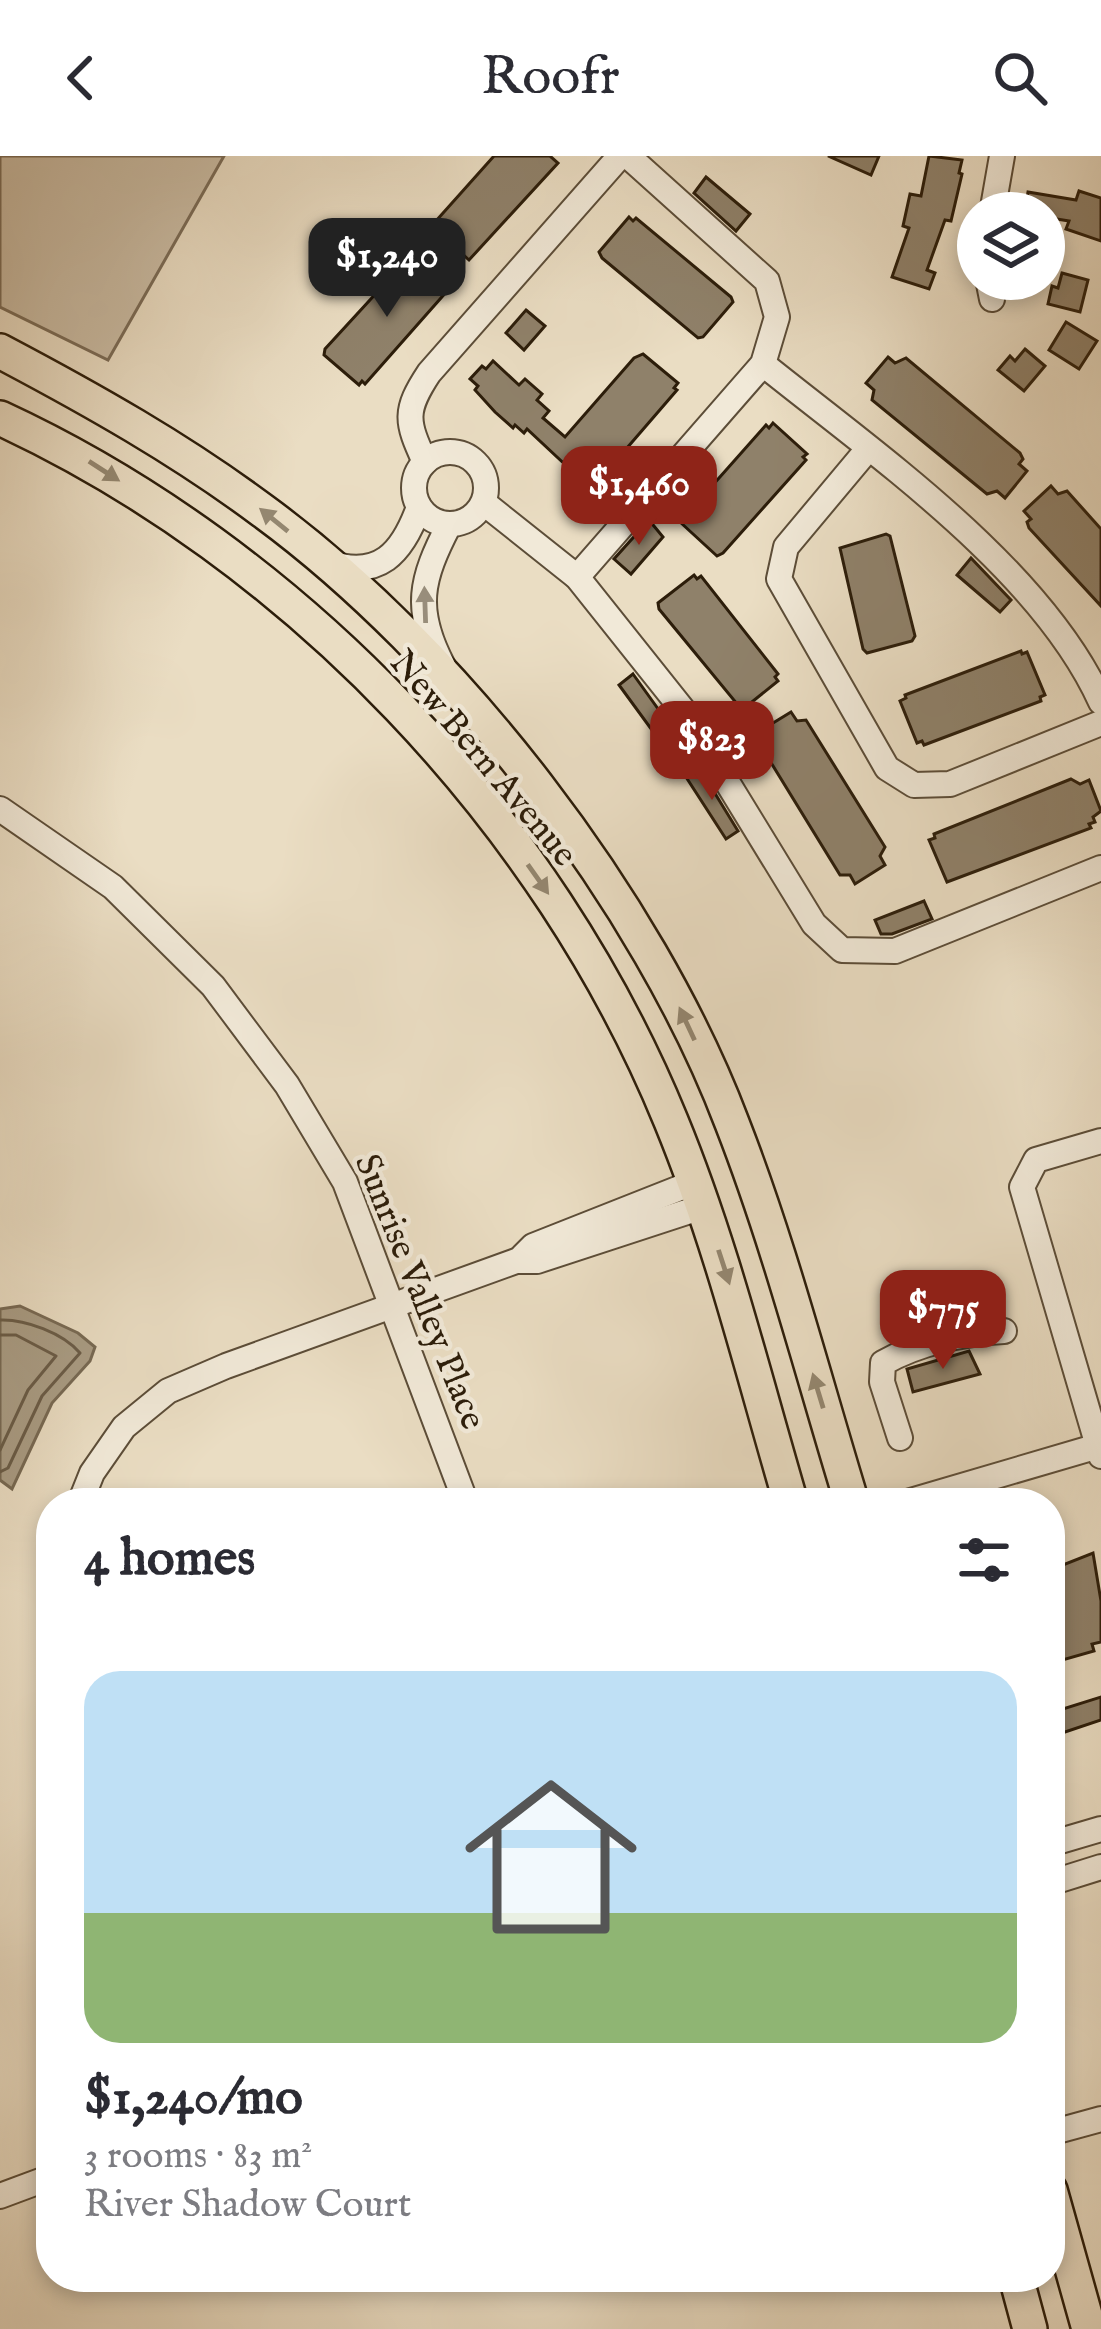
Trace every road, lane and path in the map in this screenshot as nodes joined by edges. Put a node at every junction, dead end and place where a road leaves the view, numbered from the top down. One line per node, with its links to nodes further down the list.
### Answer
1 (624, 156): 5 (street); 8 (street)
2 (1002, 156): 3 (street)
3 (996, 192)
4 (0, 351): 12 (main road, New Bern Avenue, one-way to 4)
5 (763, 364): 7 (street); 13 (street)
6 (0, 418): 20 (main road, New Bern Avenue, one-way to 20)
7 (868, 449): 15 (street); 16 (street)
8 (425, 462): 9 (street); 10 (street)
9 (484, 503): 11 (street); 13 (street)
10 (419, 508): 11 (street); 12 (street)
11 (449, 525): 14 (street, one-way to 11)
12 (325, 562): 14 (main road, New Bern Avenue)
13 (577, 577): 18 (street)
14 (452, 684): 28 (main road, New Bern Avenue, one-way to 14)
15 (1101, 702)
16 (1101, 723)
17 (0, 808): 21 (street, Sunrise Valley Place)
18 (1101, 868)
19 (1101, 1142): 24 (street)
20 (700, 1194): 21 (street); 27 (main road, New Bern Avenue, one-way to 27)
21 (394, 1304): 25 (street); 26 (street, Sunrise Valley Place)
22 (1004, 1331): 23 (street)
23 (900, 1438)
24 (1100, 1451): 29 (street)
25 (86, 1488)
26 (461, 1488)
27 (787, 1488)
28 (847, 1488)
29 (961, 1488)
30 (1101, 1829): 31 (street)
31 (1065, 1840)
32 (1101, 1867): 33 (street)
33 (1065, 1878)
34 (1101, 2119): 35 (street)
35 (1065, 2129)
36 (36, 2182): 37 (street)
37 (0, 2196)
38 (1065, 2243): 41 (main road)
39 (1020, 2292): 40 (main road)
40 (1030, 2329)
41 (1089, 2329)

